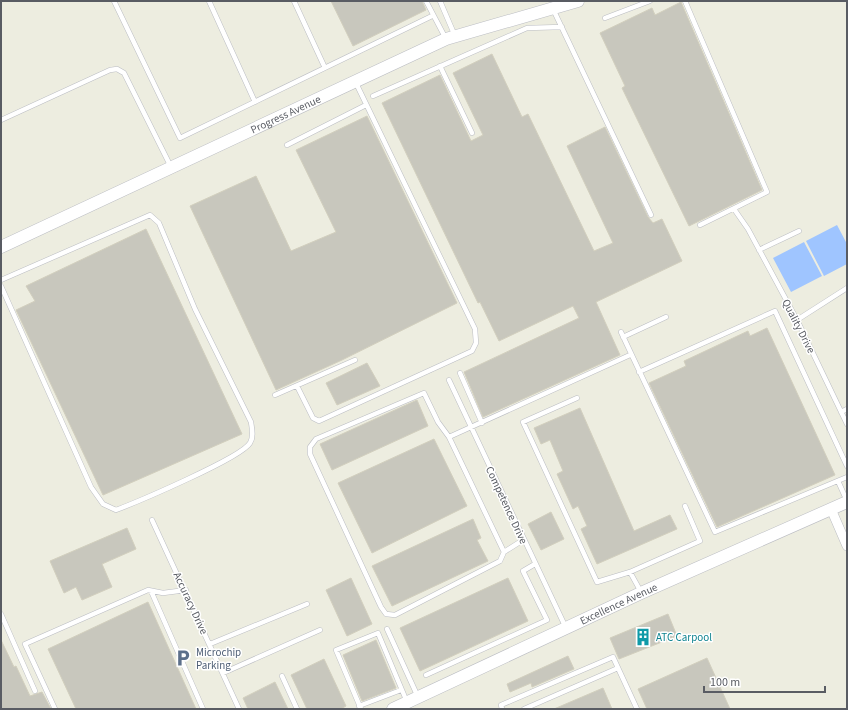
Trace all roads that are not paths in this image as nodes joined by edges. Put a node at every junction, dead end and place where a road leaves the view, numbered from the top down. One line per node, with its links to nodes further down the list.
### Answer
1 (114, 1): 18 (lane)
2 (209, 1): 18 (lane)
3 (294, 1): 15 (lane)
4 (426, 1): 10 (lane)
5 (440, 1): 13 (lane)
6 (578, 1): 9 (street, Progress Avenue)
7 (650, 1): 11 (lane)
8 (685, 1): 24 (lane)
9 (554, 9): 12 (lane); 13 (street, Progress Avenue)
10 (432, 16): 13 (lane); 15 (lane)
11 (606, 18)
12 (562, 27): 14 (lane); 25 (lane)
13 (450, 38): 16 (street, Progress Avenue)
14 (440, 66): 17 (lane); 21 (lane)
15 (325, 68): 18 (lane)
16 (355, 81): 19 (lane); 23 (street, Progress Avenue)
17 (373, 96)
18 (256, 102)
19 (366, 104): 22 (lane); 40 (lane)
20 (1, 120): 23 (lane)
21 (472, 133)
22 (288, 145)
23 (171, 167): 28 (street, Progress Avenue)
24 (734, 209): 26 (lane); 29 (lane, Quality Drive)
25 (651, 215)
26 (700, 225)
27 (799, 232): 29 (lane)
28 (1, 247)
29 (759, 250): 34 (lane, Quality Drive)
30 (1, 280): 31 (lane)
31 (1, 286)
32 (847, 288): 34 (lane)
33 (666, 317): 35 (lane)
34 (797, 320): 44 (lane, Quality Drive)
35 (630, 355): 37 (lane); 45 (lane)
36 (355, 360): 40 (lane)
37 (639, 372): 49 (lane); 51 (lane)
38 (460, 373): 45 (lane)
39 (449, 380): 47 (lane, Competence Drive)
40 (297, 386): 41 (lane)
41 (275, 395)
42 (577, 398): 60 (lane)
43 (847, 409): 44 (lane)
44 (841, 412): 46 (lane, Quality Drive)
45 (482, 423): 47 (lane)
46 (847, 424)
47 (471, 428): 48 (lane); 56 (lane, Competence Drive)
48 (449, 437): 58 (lane); 58 (lane)
49 (847, 466)
50 (847, 477): 51 (lane)
51 (838, 481): 52 (lane)
52 (847, 502): 54 (street, Excellence Avenue)
53 (685, 506): 60 (lane)
54 (831, 509): 57 (street); 63 (street, Excellence Avenue)
55 (152, 520): 61 (lane, Accuracy Drive)
56 (523, 540): 58 (lane); 59 (lane, Competence Drive)
57 (847, 546)
58 (504, 552)
59 (535, 564): 67 (lane, Competence Drive); 72 (lane)
60 (630, 572): 63 (lane)
61 (186, 590): 62 (lane); 69 (lane, Accuracy Drive)
62 (152, 591): 79 (lane); 80 (lane)
63 (641, 593): 67 (street, Excellence Avenue)
64 (307, 604): 69 (lane)
65 (1, 614): 75 (lane)
66 (387, 629): 76 (lane)
67 (566, 629): 76 (street, Excellence Avenue)
68 (320, 630): 71 (lane)
69 (210, 644): 71 (lane, Accuracy Drive)
70 (618, 668): 84 (lane); 85 (lane); 86 (lane)
71 (223, 673): 81 (lane, Accuracy Drive)
72 (426, 675)
73 (282, 676): 82 (lane)
74 (401, 690): 77 (lane); 78 (lane); 78 (lane)
75 (35, 691)
76 (418, 697): 77 (street, Excellence Avenue)
77 (407, 702): 83 (street, Excellence Avenue)
78 (360, 707)
79 (55, 709)
80 (203, 709)
81 (239, 709)
82 (297, 709)
83 (393, 709)
84 (502, 709)
85 (524, 709)
86 (637, 709)

